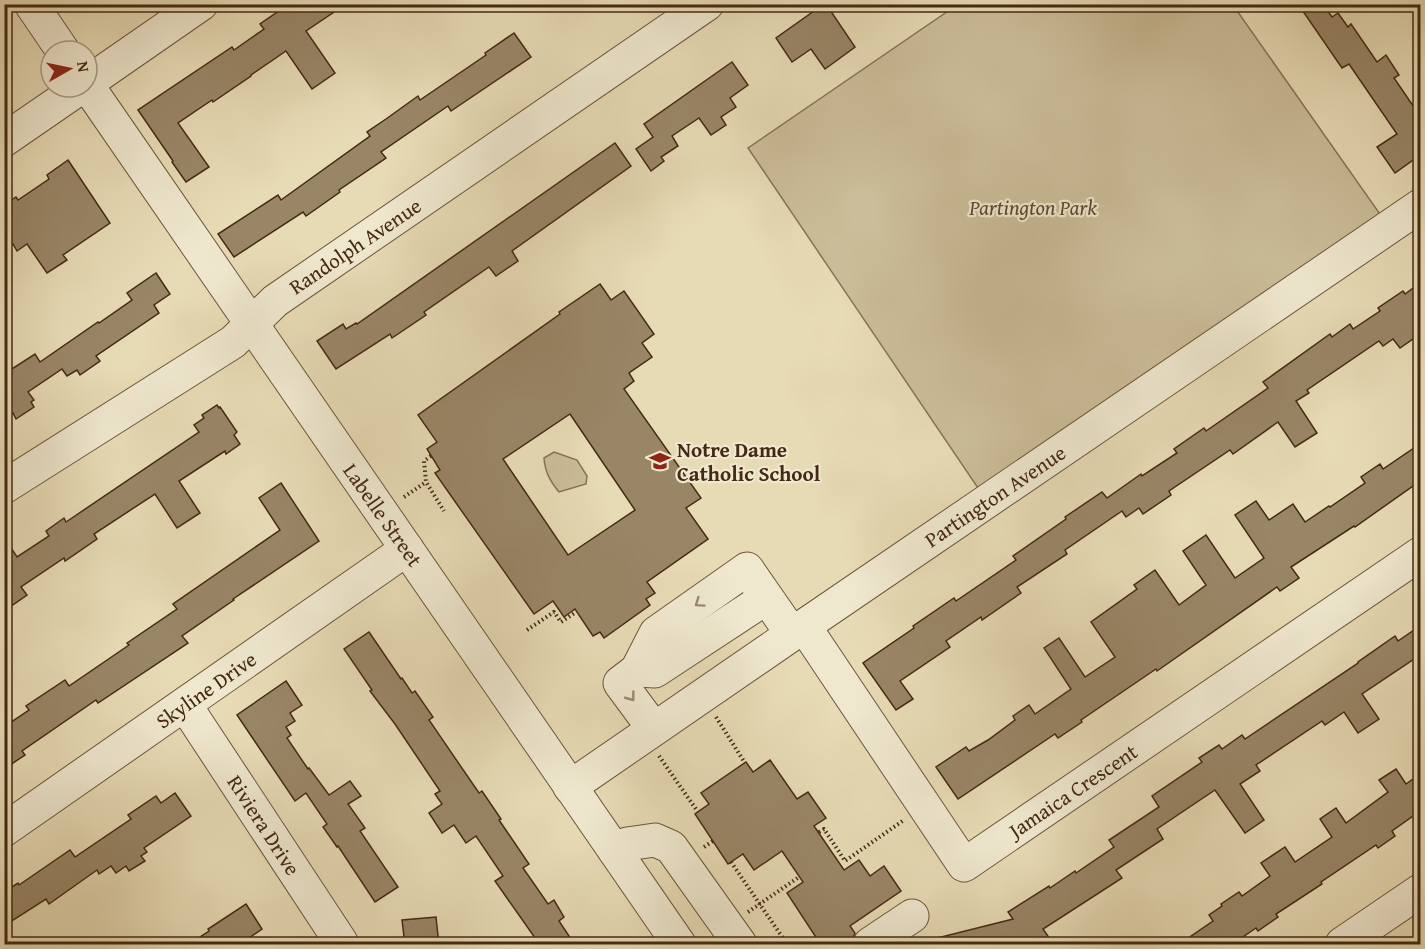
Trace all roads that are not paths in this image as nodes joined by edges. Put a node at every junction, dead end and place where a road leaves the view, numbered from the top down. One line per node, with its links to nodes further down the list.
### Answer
1 (31, 4): 4 (street)
2 (201, 4): 5 (street)
3 (707, 4): 10 (street, Randolph Avenue)
4 (55, 39)
5 (99, 76)
6 (64, 99): 8 (street)
7 (97, 99): 10 (street, Labelle Street)
8 (4, 140)
9 (1420, 206): 15 (street, Partington Avenue)
10 (251, 324): 11 (street, Randolph Avenue); 12 (street, Labelle Street)
11 (4, 487)
12 (407, 549): 17 (street, Skyline Drive); 19 (street, Labelle Street)
13 (1420, 554): 15 (street, Jamaica Crescent)
14 (766, 598): 15 (street); 16 (street); 16 (street, one-way to 16)
15 (798, 630): 18 (street, Partington Avenue)
16 (637, 670): 18 (street, one-way to 18)
17 (185, 705): 20 (street, Skyline Drive); 25 (street, Riviera Drive)
18 (655, 740): 19 (street, Partington Avenue)
19 (570, 787): 21 (street, Labelle Street)
20 (4, 830)
21 (615, 851): 24 (street); 26 (street, Labelle Street)
22 (1420, 891): 28 (street)
23 (912, 916): 27 (street)
24 (742, 930)
25 (337, 945)
26 (679, 945)
27 (870, 945)
28 (1342, 945)

